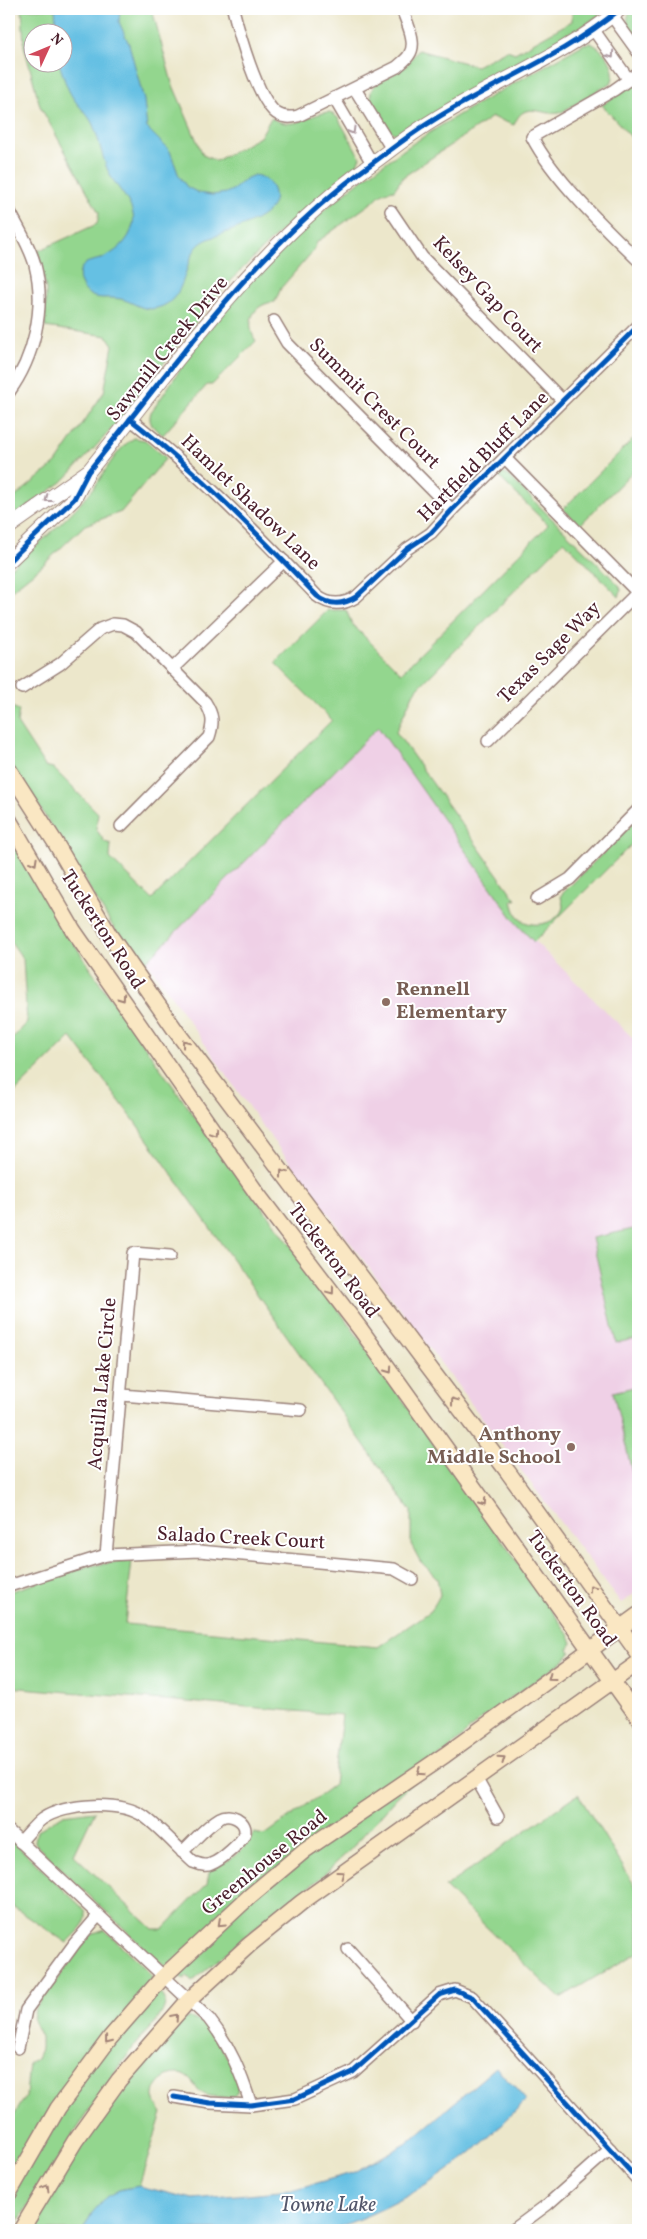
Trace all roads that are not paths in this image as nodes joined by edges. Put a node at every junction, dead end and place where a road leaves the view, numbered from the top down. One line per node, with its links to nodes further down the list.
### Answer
1 (233, 9): 8 (street)
2 (402, 9): 7 (street)
3 (616, 12): 4 (street, Sawmill Creek Drive); 5 (street)
4 (593, 29): 6 (street, one-way to 6); 9 (street, Sawmill Creek Drive)
5 (638, 52)
6 (633, 76): 13 (street)
7 (355, 89): 8 (street); 9 (street)
8 (334, 98): 10 (street, one-way to 10)
9 (392, 149): 10 (street, Sawmill Creek Drive)
10 (372, 163): 18 (street, Sawmill Creek Drive)
11 (9, 210): 16 (street)
12 (391, 211): 17 (street, Kelsey Gap Court)
13 (638, 260)
14 (274, 321): 21 (street, Summit Crest Court)
15 (638, 326): 17 (street, Hartfield Bluff Lane)
16 (9, 392)
17 (562, 400): 19 (street, Hartfield Bluff Lane)
18 (130, 419): 20 (street, Sawmill Creek Drive); 24 (street, Hamlet Shadow Lane)
19 (505, 458): 21 (street, Hartfield Bluff Lane); 25 (street)
20 (88, 472): 22 (street, Sawmill Creek Drive, one-way to 22); 23 (street, Sawmill Creek Drive)
21 (452, 510): 26 (street, Hartfield Bluff Lane)
22 (9, 527)
23 (9, 561)
24 (284, 561): 26 (street, Hamlet Shadow Lane); 27 (street)
25 (638, 592): 29 (street, Texas Sage Way)
26 (347, 602)
27 (172, 669): 28 (street); 33 (street)
28 (22, 688)
29 (488, 741)
30 (9, 770): 35 (main road, Tuckerton Road)
31 (638, 810): 34 (street)
32 (9, 820): 36 (main road, Tuckerton Road, one-way to 36)
33 (121, 826)
34 (538, 899)
35 (166, 1016): 36 (main road); 44 (main road, Tuckerton Road, one-way to 35)
36 (145, 1030): 45 (main road, Tuckerton Road, one-way to 45)
37 (170, 1256): 38 (street, Acquilla Lake Circle)
38 (122, 1394): 39 (street); 40 (street, Acquilla Lake Circle)
39 (301, 1410)
40 (106, 1555): 41 (street, Salado Creek Court); 42 (street, Salado Creek Court)
41 (412, 1579)
42 (9, 1586)
43 (638, 1614): 44 (main road, Greenhouse Road)
44 (620, 1627): 45 (main road, Greenhouse Road); 46 (main road, Tuckerton Road)
45 (591, 1649): 48 (main road, Tuckerton Road); 57 (main road, Greenhouse Road, one-way to 57)
46 (638, 1653)
47 (638, 1663): 48 (main road)
48 (612, 1681): 49 (main road, Tuckerton Road); 50 (main road, one-way to 48)
49 (638, 1717)
50 (476, 1778): 51 (street); 58 (main road, one-way to 50)
51 (498, 1818)
52 (9, 1832): 53 (street)
53 (20, 1842): 54 (street); 55 (street)
54 (182, 1852): 54 (street)
55 (98, 1916): 57 (street); 60 (street)
56 (348, 1949): 59 (street)
57 (163, 1977): 58 (street); 65 (main road, Greenhouse Road, one-way to 65)
58 (188, 2001): 62 (street); 66 (main road, one-way to 58)
59 (412, 2021): 62 (street); 63 (street)
60 (18, 2048)
61 (174, 2097): 62 (street)
62 (251, 2105)
63 (610, 2149): 64 (street); 67 (street)
64 (638, 2180)
65 (9, 2193)
66 (21, 2230)
67 (514, 2230)

